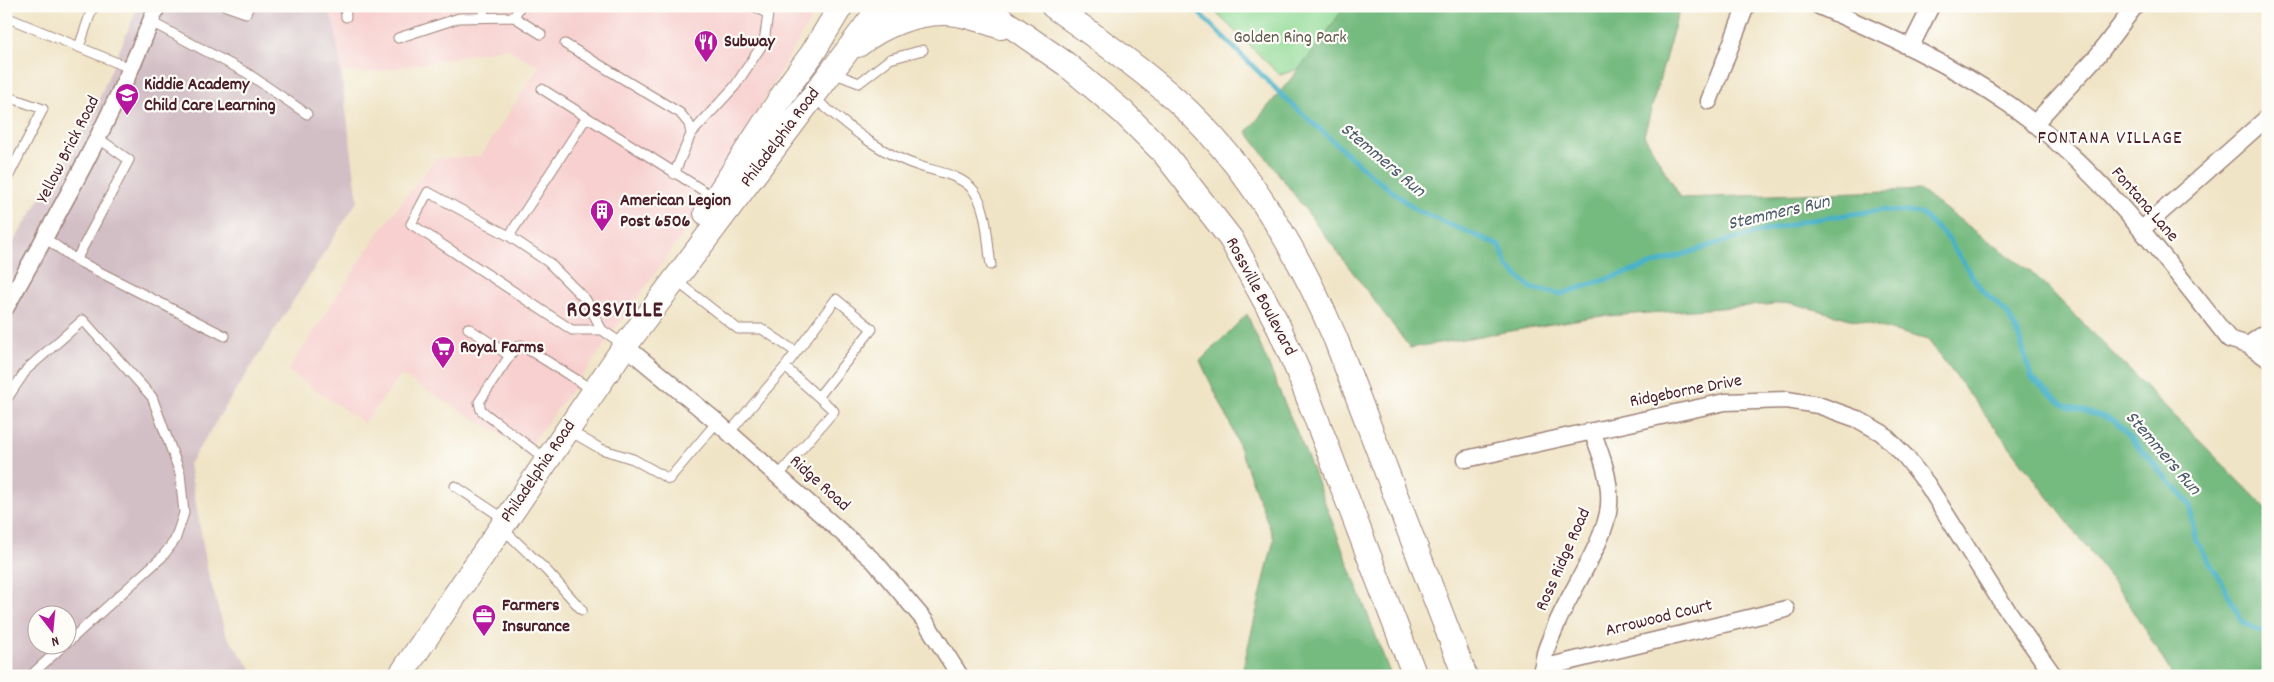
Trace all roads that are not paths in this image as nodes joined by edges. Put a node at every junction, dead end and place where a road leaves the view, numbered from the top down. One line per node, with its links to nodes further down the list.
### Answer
1 (93, 6): 29 (lane)
2 (157, 6): 23 (street, Yellow Brick Road)
3 (226, 6): 4 (lane)
4 (249, 6)
5 (345, 6): 20 (lane)
6 (485, 6): 22 (lane)
7 (520, 6): 21 (lane)
8 (754, 6): 17 (lane)
9 (880, 6): 31 (main road, Philadelphia Road)
10 (982, 6): 25 (main road, Rossville Boulevard)
11 (1053, 6): 18 (main road)
12 (1746, 6): 36 (street)
13 (1819, 6): 28 (street, Fontana Lane)
14 (1931, 6): 28 (street)
15 (2135, 6): 40 (street)
16 (837, 9): 45 (main road, Philadelphia Road)
17 (769, 10): 41 (lane)
18 (1067, 14): 83 (main road)
19 (6, 17): 29 (lane)
20 (346, 17)
21 (514, 17): 22 (lane); 24 (lane)
22 (482, 18): 26 (lane)
23 (151, 22): 32 (street, Yellow Brick Road); 37 (lane)
24 (541, 34)
25 (1027, 36): 31 (main road); 82 (main road, Rossville Boulevard)
26 (398, 38)
27 (566, 44): 41 (lane)
28 (1911, 46): 40 (street, Fontana Lane)
29 (79, 47): 32 (lane)
30 (923, 50): 31 (lane)
31 (835, 66): 35 (main road, Philadelphia Road)
32 (132, 69): 42 (street, Yellow Brick Road)
33 (542, 89): 39 (lane)
34 (6, 96): 44 (lane)
35 (812, 96): 50 (lane); 51 (main road, Philadelphia Road)
36 (1709, 101)
37 (307, 114)
38 (2268, 117): 46 (street)
39 (586, 118): 43 (lane); 47 (lane)
40 (2034, 124): 46 (street, Fontana Lane)
41 (691, 134): 43 (lane)
42 (98, 138): 48 (street, Yellow Brick Road); 49 (lane)
43 (674, 174): 45 (lane)
44 (6, 181)
45 (716, 198): 51 (main road, Philadelphia Road)
46 (2141, 230): 57 (street, Fontana Lane)
47 (509, 236): 54 (lane); 54 (lane)
48 (44, 238): 49 (lane); 52 (street, Yellow Brick Road)
49 (76, 260): 56 (lane)
50 (991, 264)
51 (678, 275): 58 (main road, Philadelphia Road); 59 (lane)
52 (6, 307)
53 (468, 328): 60 (lane)
54 (602, 330): 58 (lane)
55 (2268, 331): 57 (street)
56 (225, 336)
57 (2248, 345): 61 (street, Fontana Lane)
58 (625, 346): 63 (main road, Philadelphia Road); 66 (street, Ridge Road)
59 (796, 352): 62 (lane); 64 (lane)
60 (510, 356): 63 (lane); 70 (lane)
61 (2268, 359)
62 (785, 367): 64 (lane); 66 (lane)
63 (594, 391): 67 (main road, Philadelphia Road)
64 (819, 396): 71 (lane)
65 (6, 400): 76 (lane)
66 (724, 427): 67 (lane); 71 (street, Ridge Road)
67 (568, 430): 70 (main road, Philadelphia Road)
68 (1592, 431): 69 (street, Ridgeborne Drive); 78 (street, Ross Ridge Road); 84 (street, Ridgeborne Drive)
69 (1466, 459)
70 (548, 460): 73 (main road, Philadelphia Road)
71 (779, 475): 81 (street, Ridge Road)
72 (455, 486): 73 (lane)
73 (504, 524): 75 (lane); 80 (main road, Philadelphia Road)
74 (1786, 609): 78 (street, Arrowood Court)
75 (582, 610)
76 (78, 633)
77 (54, 654): 79 (lane)
78 (1543, 672)
79 (30, 676)
80 (400, 676)
81 (960, 676)
82 (1415, 676)
83 (1464, 676)
84 (2054, 676)

